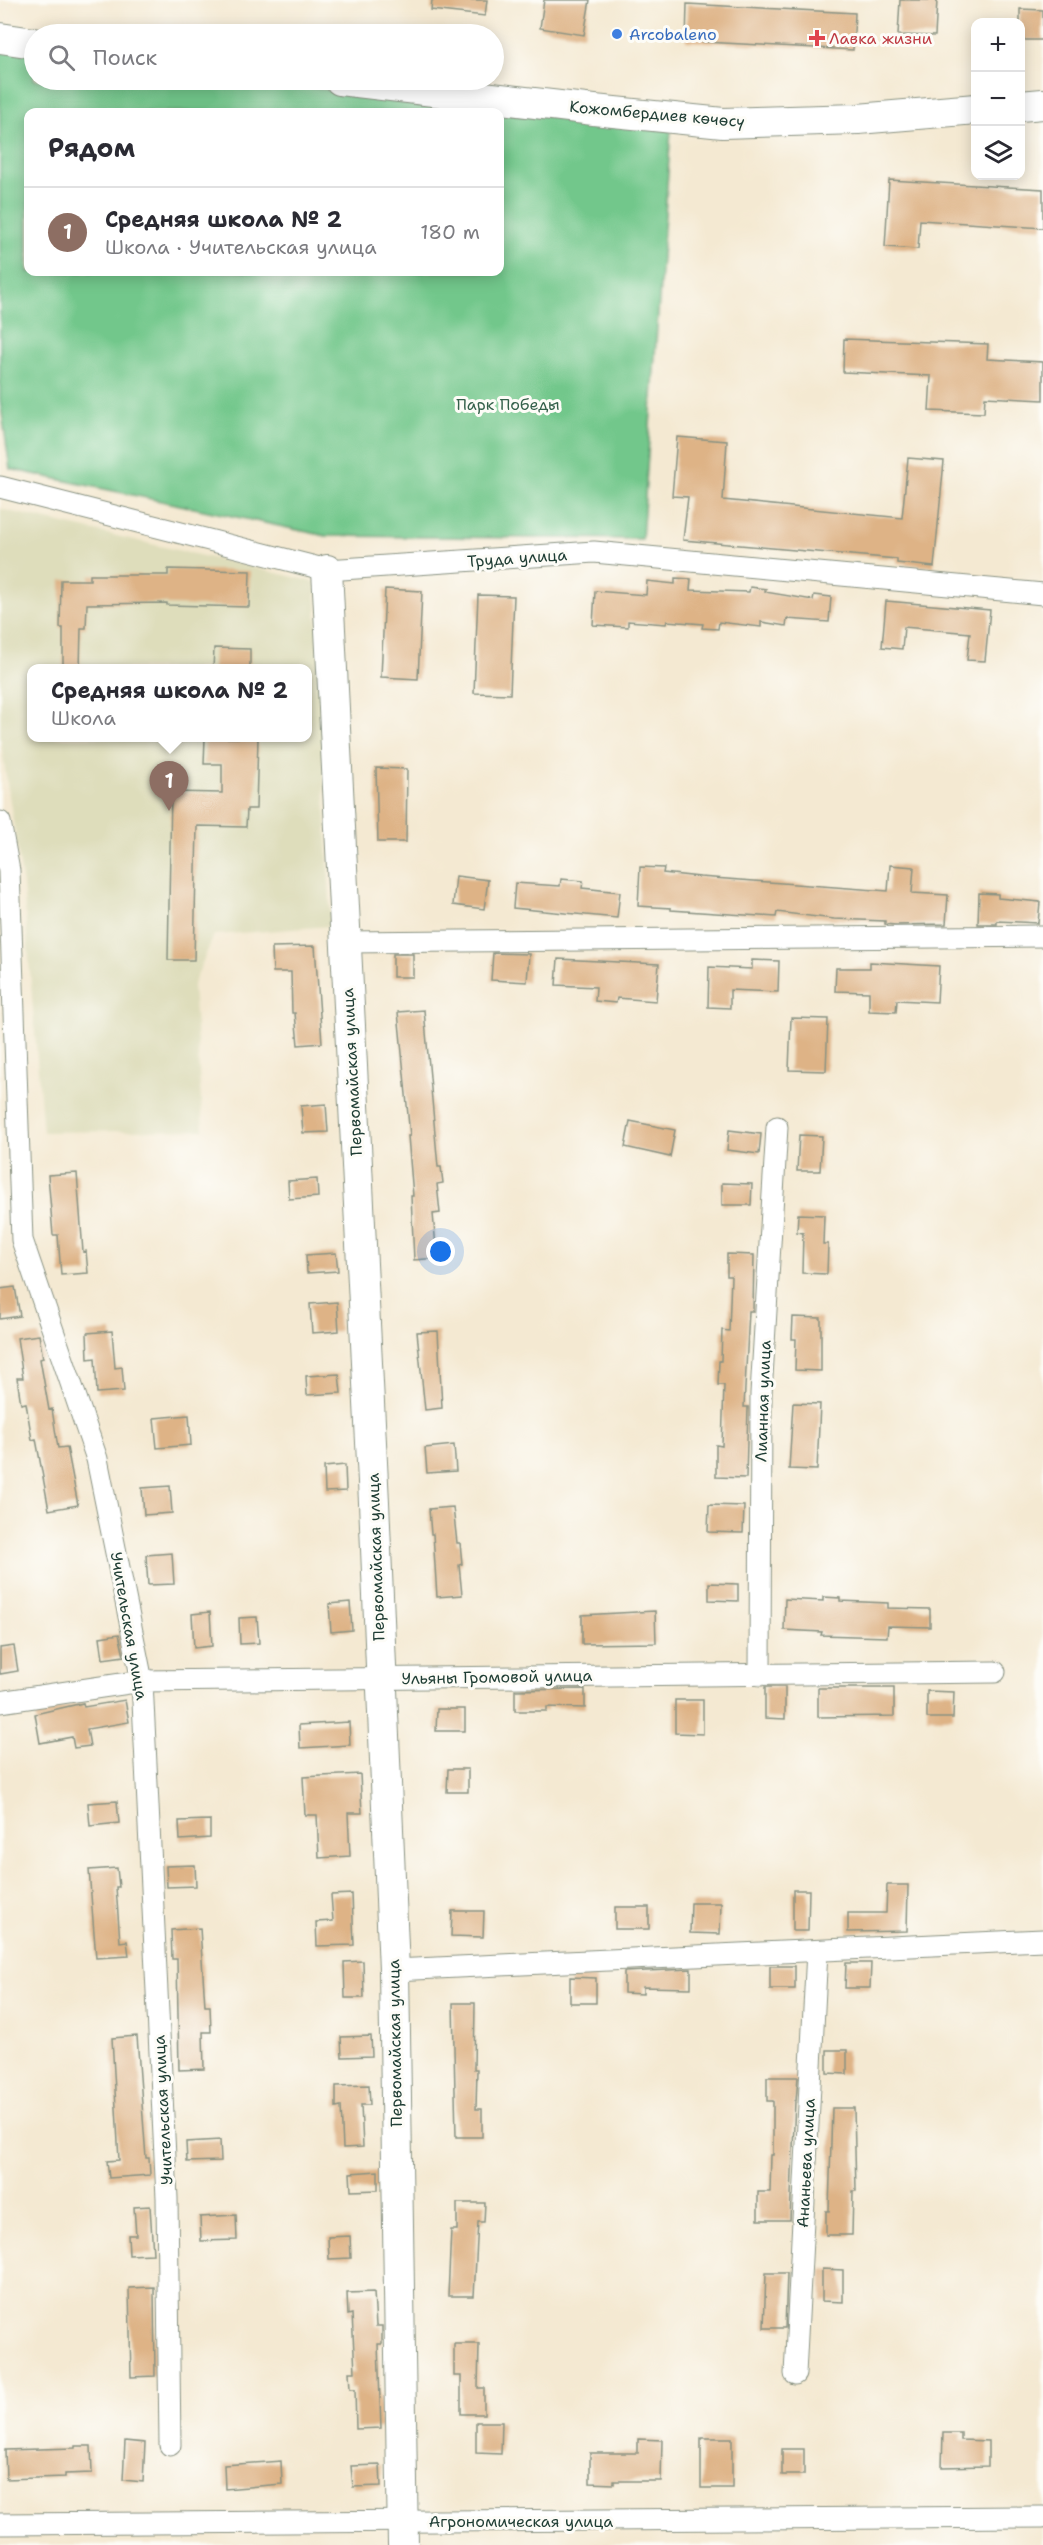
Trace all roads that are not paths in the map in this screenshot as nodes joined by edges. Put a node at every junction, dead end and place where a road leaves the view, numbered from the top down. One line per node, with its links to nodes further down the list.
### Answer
1 (0, 38): 2 (street)
2 (24, 41)
3 (425, 90): 6 (street, Кожомбердиев көчөсү)
4 (1043, 104): 5 (street)
5 (1025, 106)
6 (971, 109)
7 (0, 486): 8 (street, Труда улица)
8 (327, 570): 9 (street, Труда улица); 12 (street, Первомайская улица)
9 (1043, 594)
10 (0, 822): 17 (street, Учительская улица)
11 (1043, 936): 12 (street)
12 (345, 942): 16 (street, Первомайская улица)
13 (777, 1127): 15 (street, Лианная улица)
14 (995, 1672): 15 (street, Ульяны Громовой улица)
15 (760, 1675): 16 (street, Ульяны Громовой улица)
16 (381, 1678): 17 (street, Ульяны Громовой улица); 21 (street, Первомайская улица)
17 (142, 1681): 18 (street, Ульяны Громовой улица); 23 (street, Учительская улица)
18 (0, 1702)
19 (1043, 1940): 20 (street)
20 (817, 1951): 21 (street); 22 (street, Ананьева улица)
21 (394, 1970): 26 (street, Первомайская улица)
22 (795, 2374)
23 (170, 2445)
24 (1043, 2517): 26 (street, Агрономическая улица)
25 (0, 2524): 26 (street, Агрономическая улица)
26 (403, 2533)

